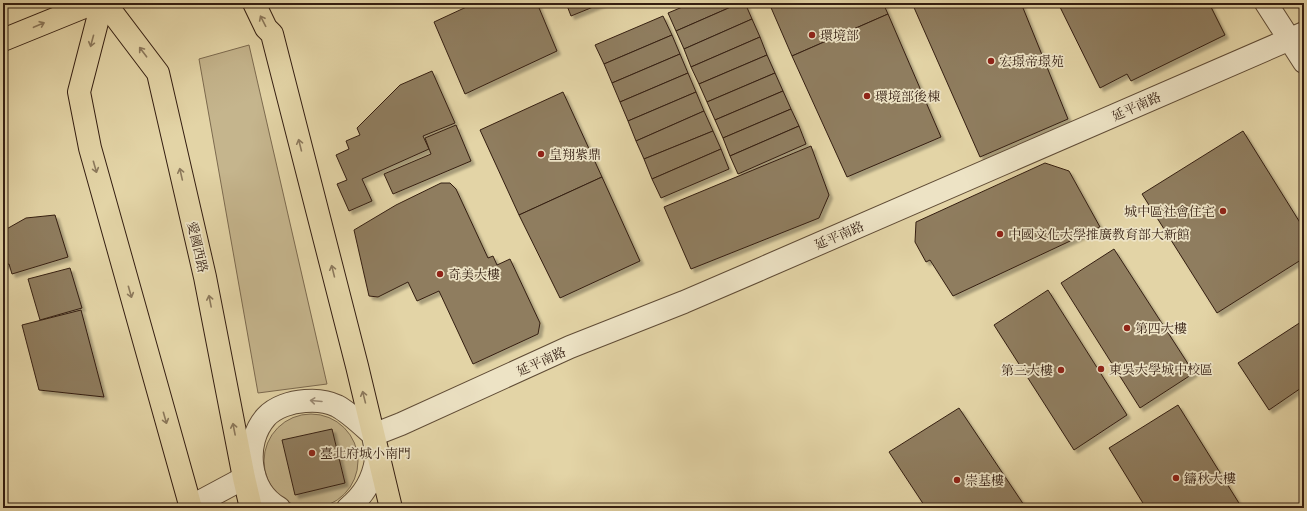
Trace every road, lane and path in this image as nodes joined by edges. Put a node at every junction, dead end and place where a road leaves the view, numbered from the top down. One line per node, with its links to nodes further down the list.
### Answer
1 (94, 3): 6 (main road, one-way to 1)
2 (104, 3): 9 (main road, 愛國西路, one-way to 2); 10 (main road, 愛國西路, one-way to 10)
3 (254, 3): 8 (main road, one-way to 3)
4 (1266, 3): 5 (street)
5 (1297, 36): 7 (street); 8 (street, 延平南路)
6 (3, 40)
7 (1304, 62)
8 (373, 435): 9 (street, one-way to 9); 13 (street); 14 (main road)
9 (249, 476): 10 (street); 11 (main road, 愛國西路); 12 (street)
10 (190, 508)
11 (251, 508)
12 (279, 508)
13 (348, 508)
14 (391, 508)

